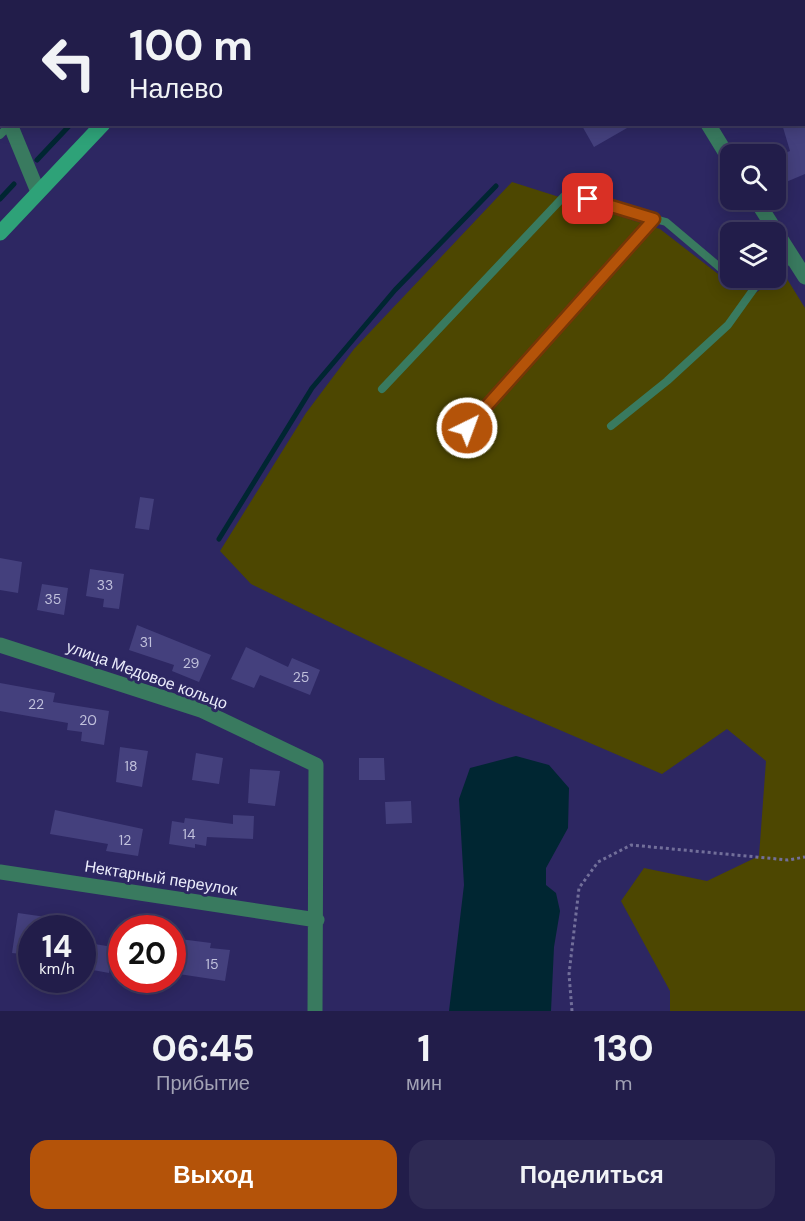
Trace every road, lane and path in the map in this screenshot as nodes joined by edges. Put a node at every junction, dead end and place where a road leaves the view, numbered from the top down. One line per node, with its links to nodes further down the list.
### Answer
1 (10, 126): 5 (street)
2 (101, 126): 5 (main road)
3 (709, 126): 4 (street)
4 (720, 144)
5 (38, 192): 8 (main road)
6 (763, 210): 9 (street)
7 (654, 219): 11 (lane); 14 (lane); 16 (lane)
8 (0, 234)
9 (794, 258): 10 (lane); 12 (street)
10 (786, 263)
11 (720, 267)
12 (805, 277)
13 (755, 288): 15 (lane)
14 (382, 389)
15 (611, 426)
16 (452, 446)
17 (0, 645): 20 (street, улица Медовое кольцо)
18 (805, 857): 22 (path)
19 (0, 872): 20 (street, Нектарный переулок)
20 (316, 920): 21 (street, улица Медовое кольцо)
21 (315, 1011)
22 (572, 1011)

